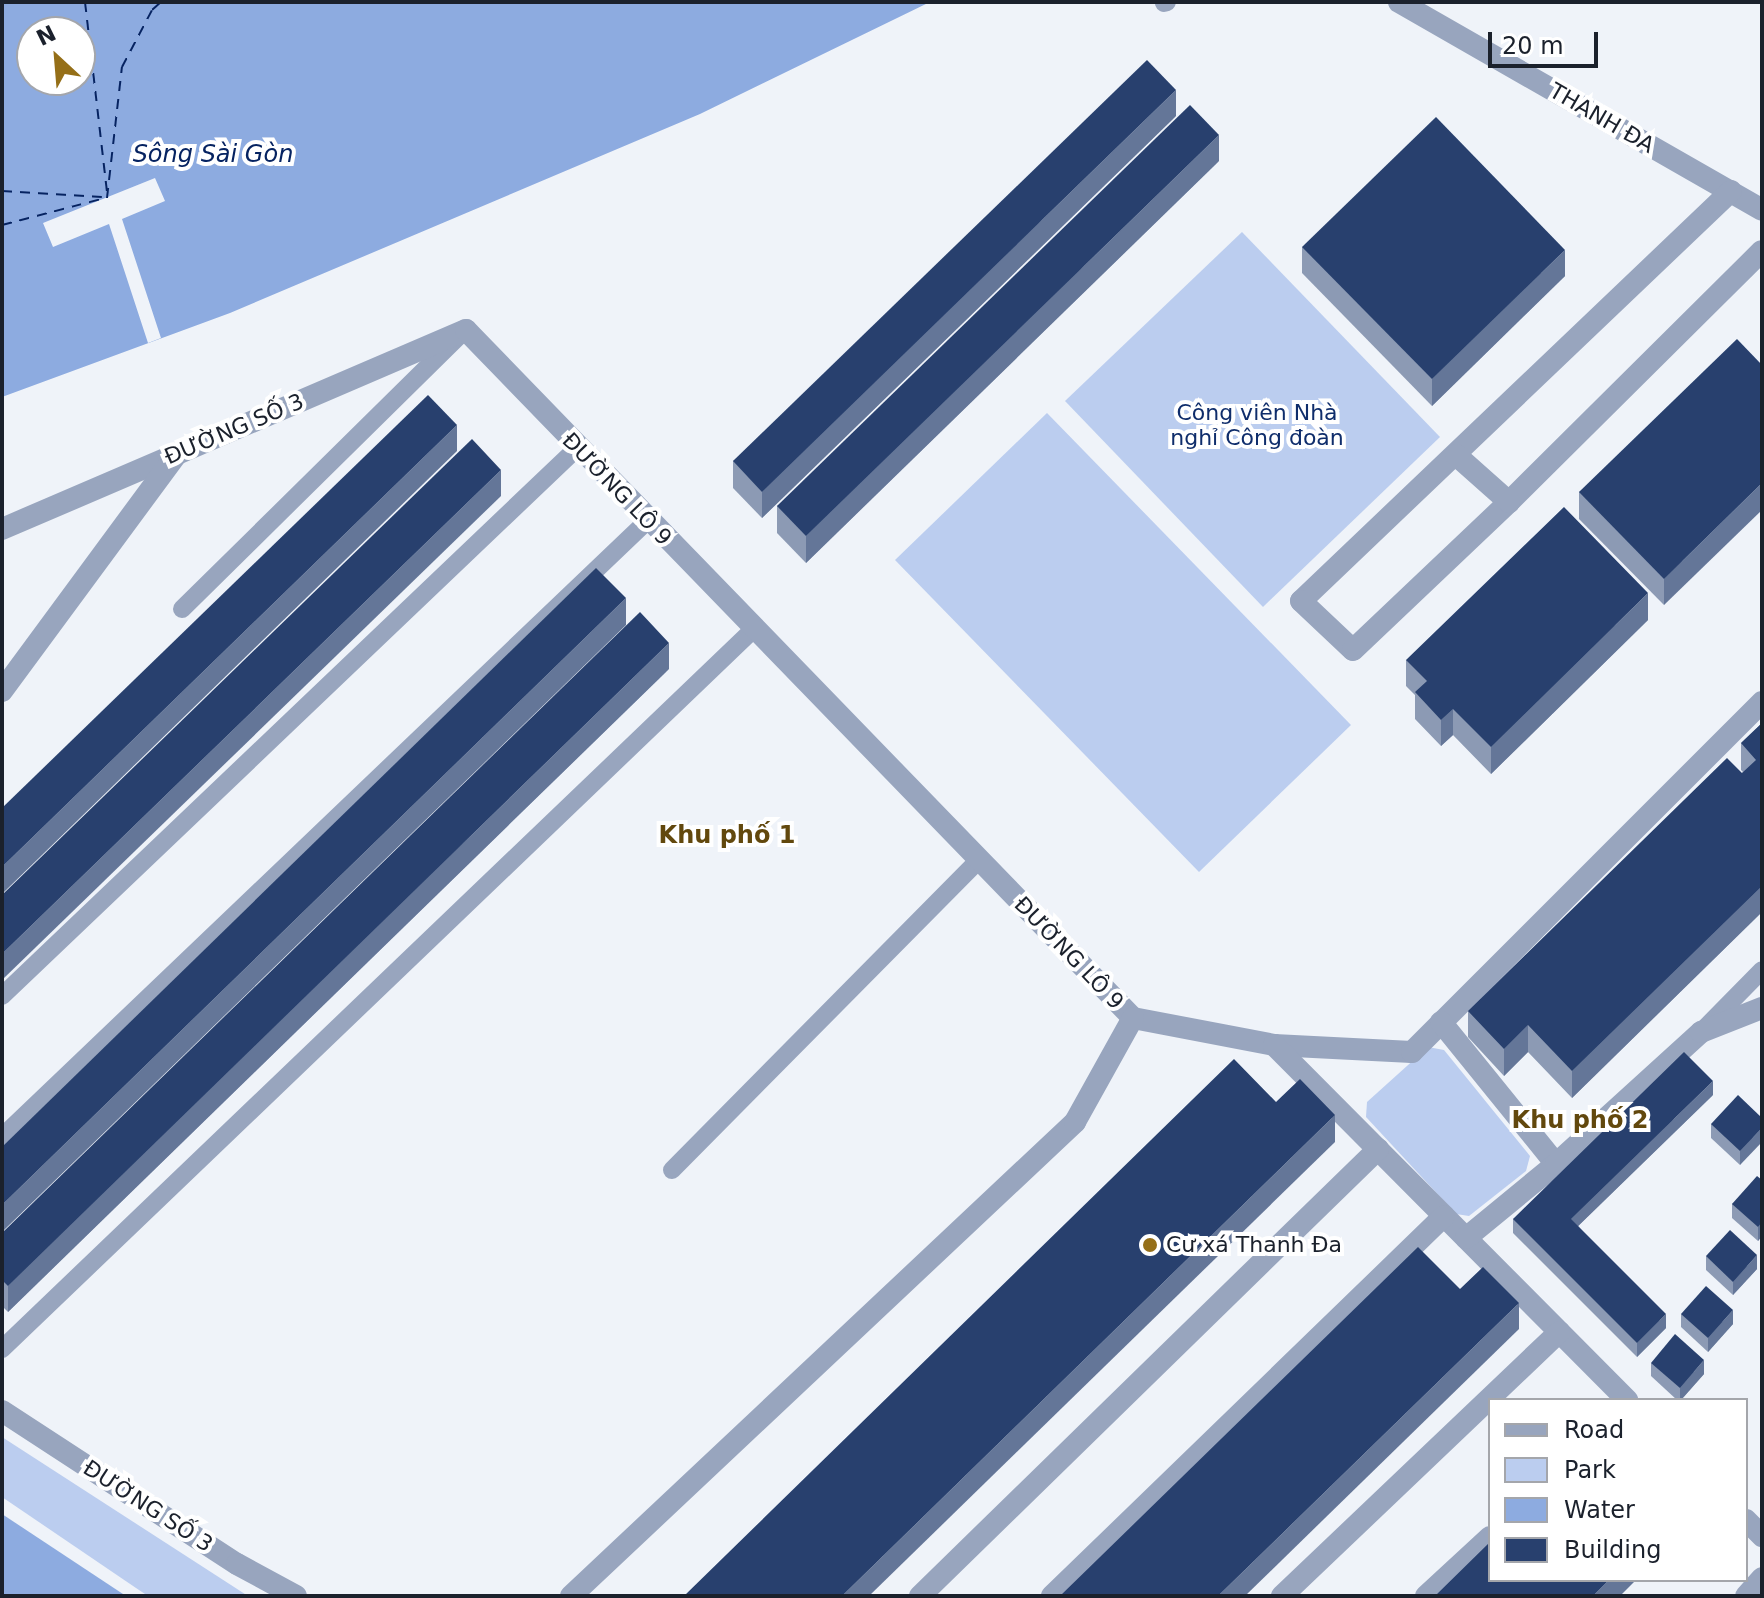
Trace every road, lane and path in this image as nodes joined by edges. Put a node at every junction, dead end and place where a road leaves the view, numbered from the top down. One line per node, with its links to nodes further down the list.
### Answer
1 (1399, 2): 2 (street, THANH ĐA)
2 (1731, 191): 3 (street, THANH ĐA); 8 (street)
3 (1762, 210)
4 (1762, 251): 9 (street)
5 (466, 330): 6 (street, ĐƯỜNG LÔ 9); 7 (street, ĐƯỜNG SỐ 3); 12 (lane)
6 (577, 448): 10 (street, ĐƯỜNG LÔ 9); 18 (lane)
7 (177, 454): 11 (street, ĐƯỜNG SỐ 3); 14 (street)
8 (1456, 455): 9 (street); 9 (street)
9 (1509, 502)
10 (648, 520): 13 (street, ĐƯỜNG LÔ 9); 24 (lane)
11 (2, 529)
12 (182, 609)
13 (755, 628): 16 (street, ĐƯỜNG LÔ 9); 31 (lane)
14 (2, 691)
15 (1762, 702): 21 (street, ĐƯỜNG LÔ 9)
16 (979, 860): 20 (street, ĐƯỜNG LÔ 9); 27 (lane)
17 (1762, 970): 22 (lane)
18 (2, 996)
19 (1762, 1008): 22 (street)
20 (1133, 1018): 23 (street, ĐƯỜNG LÔ 9); 39 (street)
21 (1441, 1022): 23 (street, ĐƯỜNG LÔ 9); 26 (street)
22 (1701, 1032): 26 (street)
23 (1274, 1045): 25 (street)
24 (2, 1137)
25 (1378, 1149): 28 (street); 40 (street)
26 (1556, 1164): 29 (street)
27 (672, 1170)
28 (1444, 1216): 29 (street); 41 (street)
29 (1466, 1238): 30 (street)
30 (1559, 1332): 32 (street); 33 (street)
31 (2, 1349)
32 (1490, 1398)
33 (1625, 1398)
34 (1488, 1400): 42 (street)
35 (2, 1411): 38 (street, ĐƯỜNG SỐ 3)
36 (1488, 1539): 43 (street)
37 (1762, 1578): 44 (street)
38 (296, 1596)
39 (571, 1596)
40 (920, 1596)
41 (1052, 1596)
42 (1282, 1596)
43 (1426, 1596)
44 (1746, 1596)

